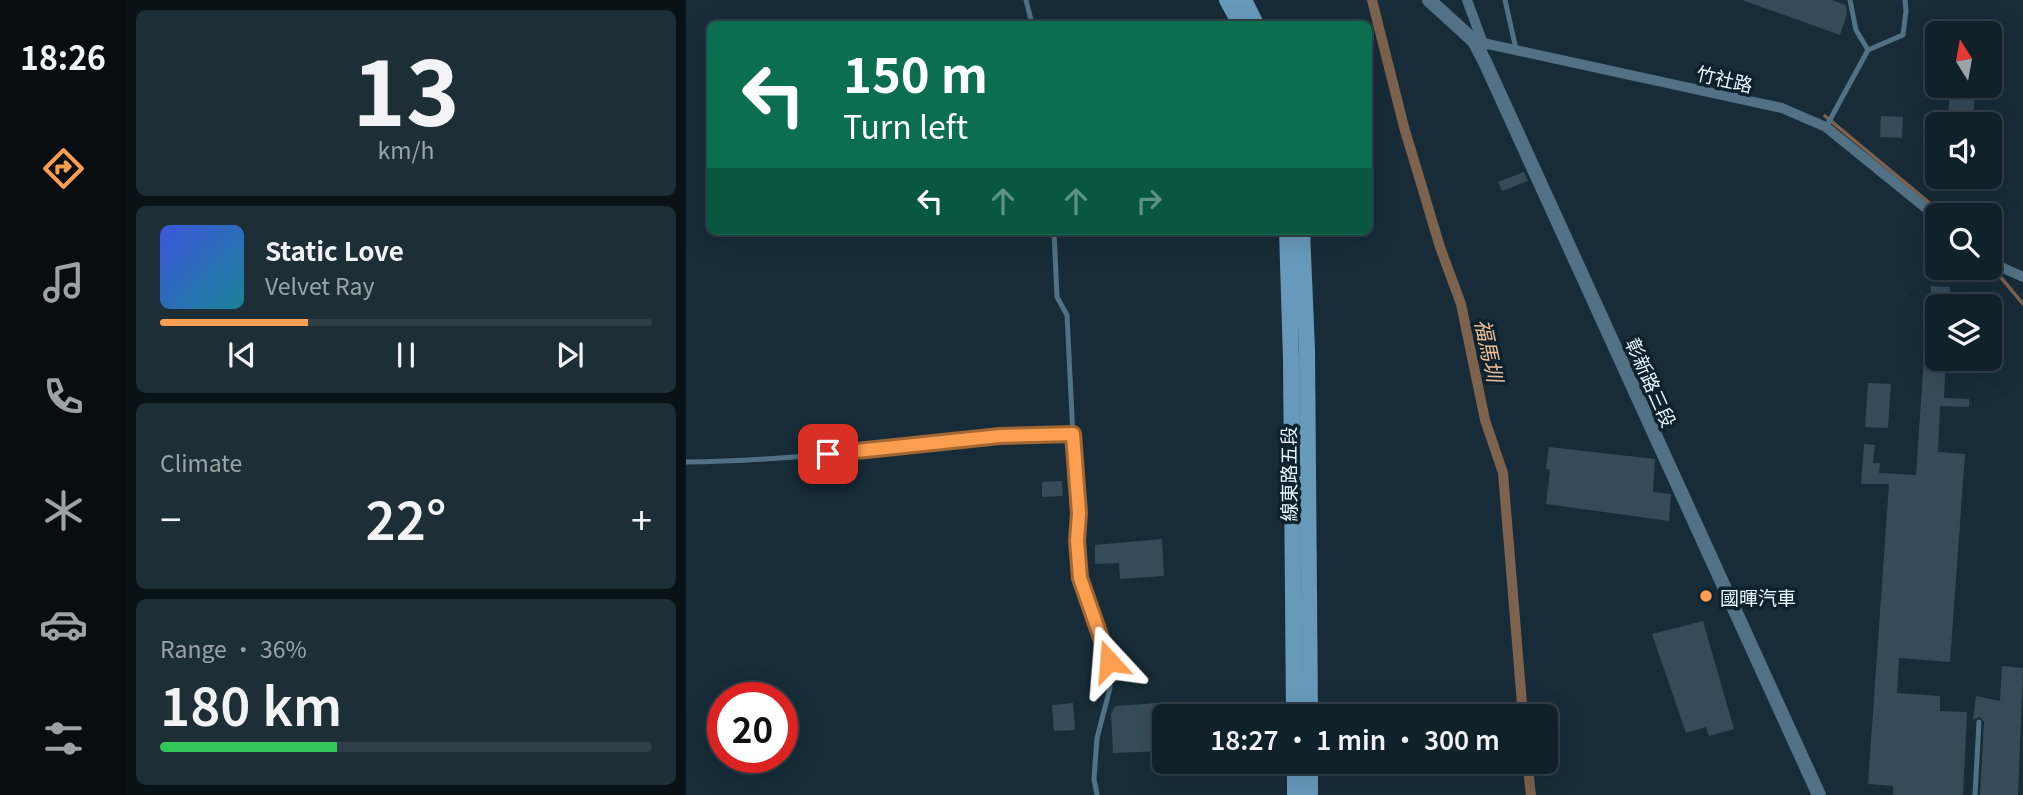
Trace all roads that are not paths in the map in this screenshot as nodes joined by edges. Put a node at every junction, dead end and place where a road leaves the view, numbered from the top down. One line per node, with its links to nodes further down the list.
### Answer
1 (1026, 0): 10 (lane)
2 (1227, 0): 11 (main road)
3 (1244, 0): 12 (main road)
4 (1429, 0): 13 (street, 彰新路三段)
5 (1467, 0): 13 (street)
6 (1505, 0): 14 (lane)
7 (1840, 0): 9 (lane)
8 (1905, 0): 15 (lane)
9 (1850, 2): 15 (lane)
10 (1031, 21)
11 (1238, 21)
12 (1254, 21)
13 (1479, 42): 14 (street, 竹社路); 33 (street, 彰新路三段)
14 (1516, 49): 16 (street, 竹社路)
15 (1868, 50): 16 (lane)
16 (1826, 127): 17 (street, 竹社路)
17 (1925, 208)
18 (1054, 235): 23 (lane)
19 (1287, 235): 25 (main road, 線東路五段)
20 (1302, 235): 26 (main road, 線東路五段)
21 (2002, 267): 22 (street)
22 (2023, 277)
23 (1073, 434): 24 (lane); 30 (lane)
24 (686, 462)
25 (1294, 704)
26 (1310, 704)
27 (1979, 722): 34 (lane)
28 (1295, 774): 31 (main road)
29 (1310, 774): 32 (main road)
30 (1097, 795)
31 (1295, 795)
32 (1311, 795)
33 (1819, 795)
34 (1975, 795)

